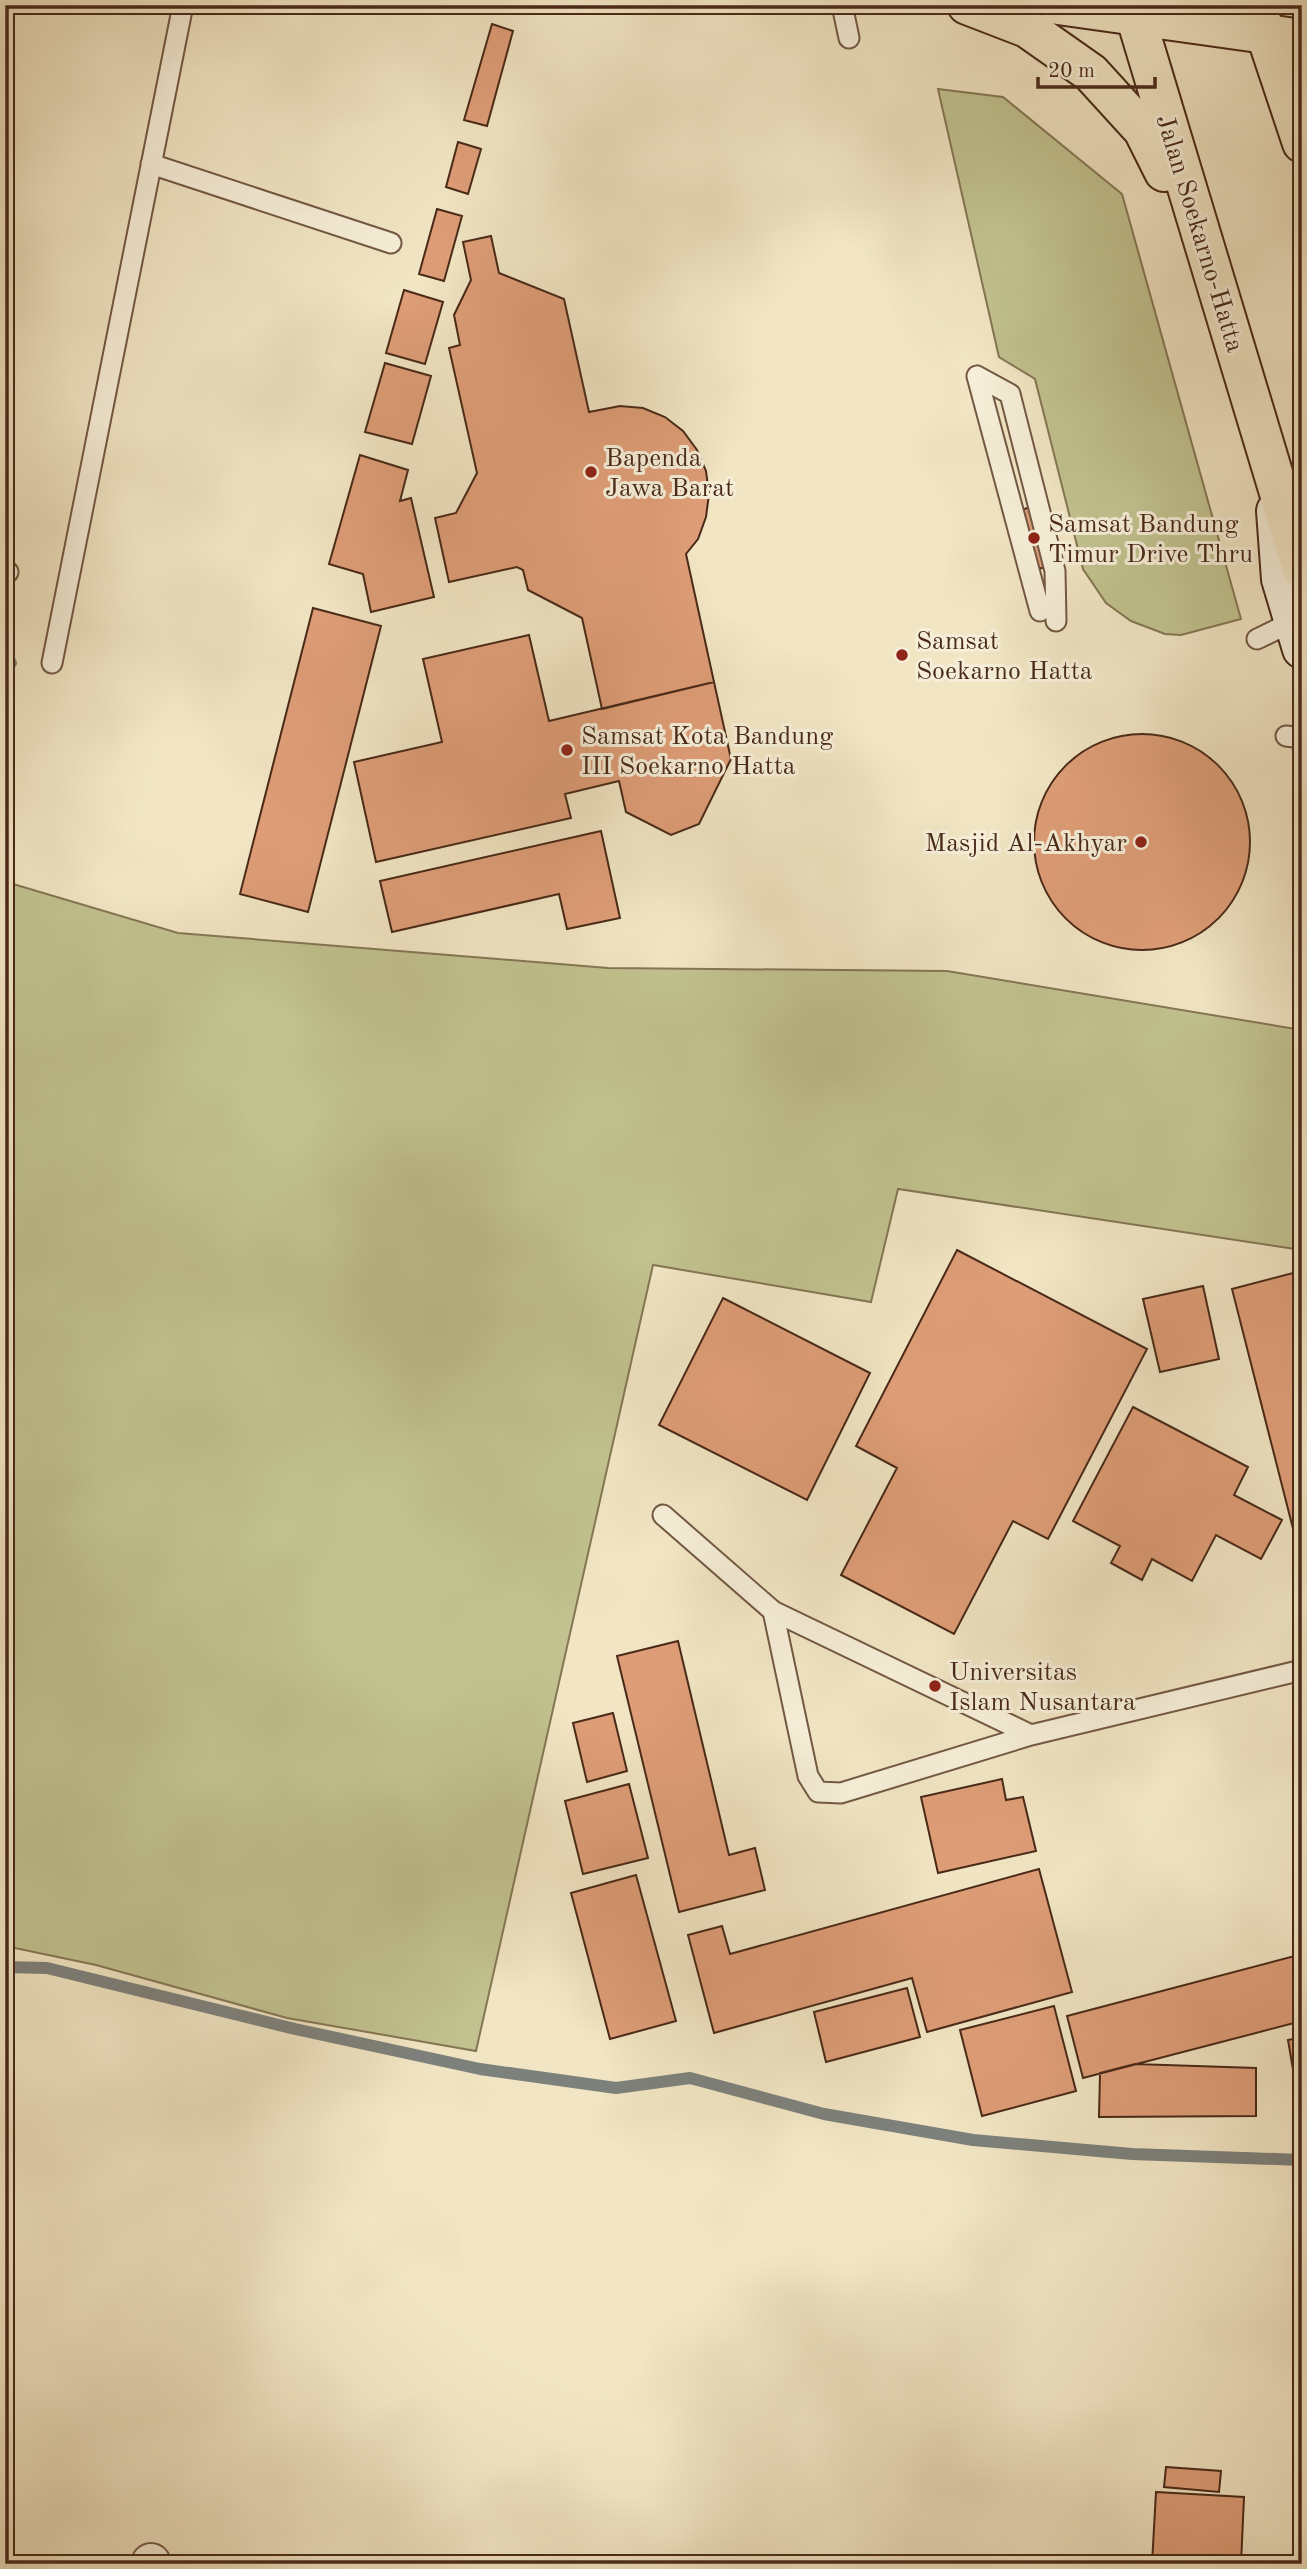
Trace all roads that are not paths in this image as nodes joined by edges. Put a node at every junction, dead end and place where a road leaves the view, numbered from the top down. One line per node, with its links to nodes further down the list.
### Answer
1 (183, 5): 9 (lane)
2 (842, 5): 7 (lane)
3 (967, 5): 11 (main road)
4 (1058, 5): 5 (main road)
5 (1134, 11): 6 (main road); 11 (main road, Jalan Soekarno-Hatta)
6 (1274, 27): 8 (main road)
7 (849, 38)
8 (1302, 143)
9 (151, 164): 10 (lane); 17 (lane)
10 (391, 243)
11 (1222, 301): 12 (main road, Jalan Soekarno-Hatta)
12 (1271, 460): 13 (main road, Jalan Soekarno-Hatta); 15 (main road, Jalan Soekarno-Hatta)
13 (1302, 569)
14 (1048, 616): 14 (lane)
15 (1298, 635): 16 (lane)
16 (1257, 639)
17 (52, 663)
18 (663, 1515): 19 (lane)
19 (773, 1611): 21 (lane); 21 (lane)
20 (1302, 1670): 21 (lane)
21 (1031, 1735)

